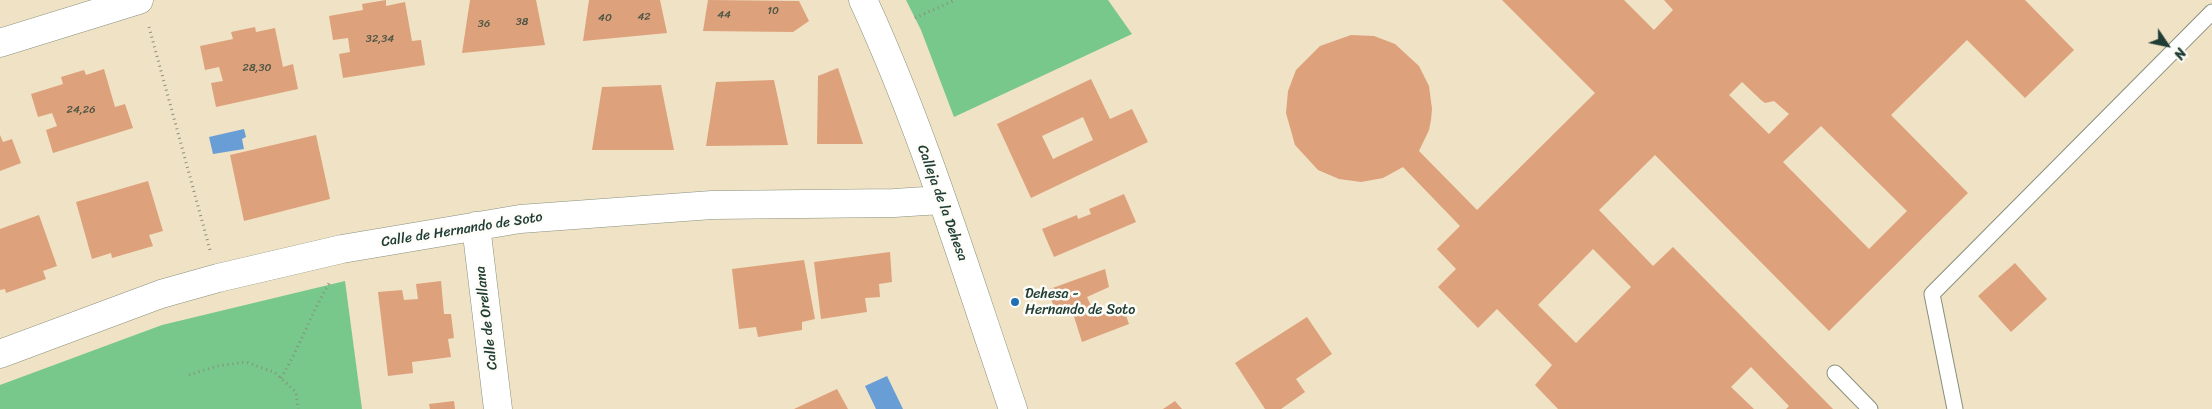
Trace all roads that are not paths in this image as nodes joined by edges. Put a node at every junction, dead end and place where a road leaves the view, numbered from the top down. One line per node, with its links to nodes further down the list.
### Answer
1 (862, 0): 5 (street, Calleja de la Dehesa)
2 (143, 10): 4 (street)
3 (2212, 12): 12 (lane)
4 (0, 43)
5 (941, 200): 6 (street, Calle de Hernando de Soto); 10 (street, Calleja de la Dehesa)
6 (476, 226): 7 (street, Calle de Hernando de Soto); 9 (street, Calle de Orellana)
7 (0, 354)
8 (1834, 373): 11 (lane)
9 (498, 409)
10 (1013, 409)
11 (1870, 409)
12 (1955, 409)

